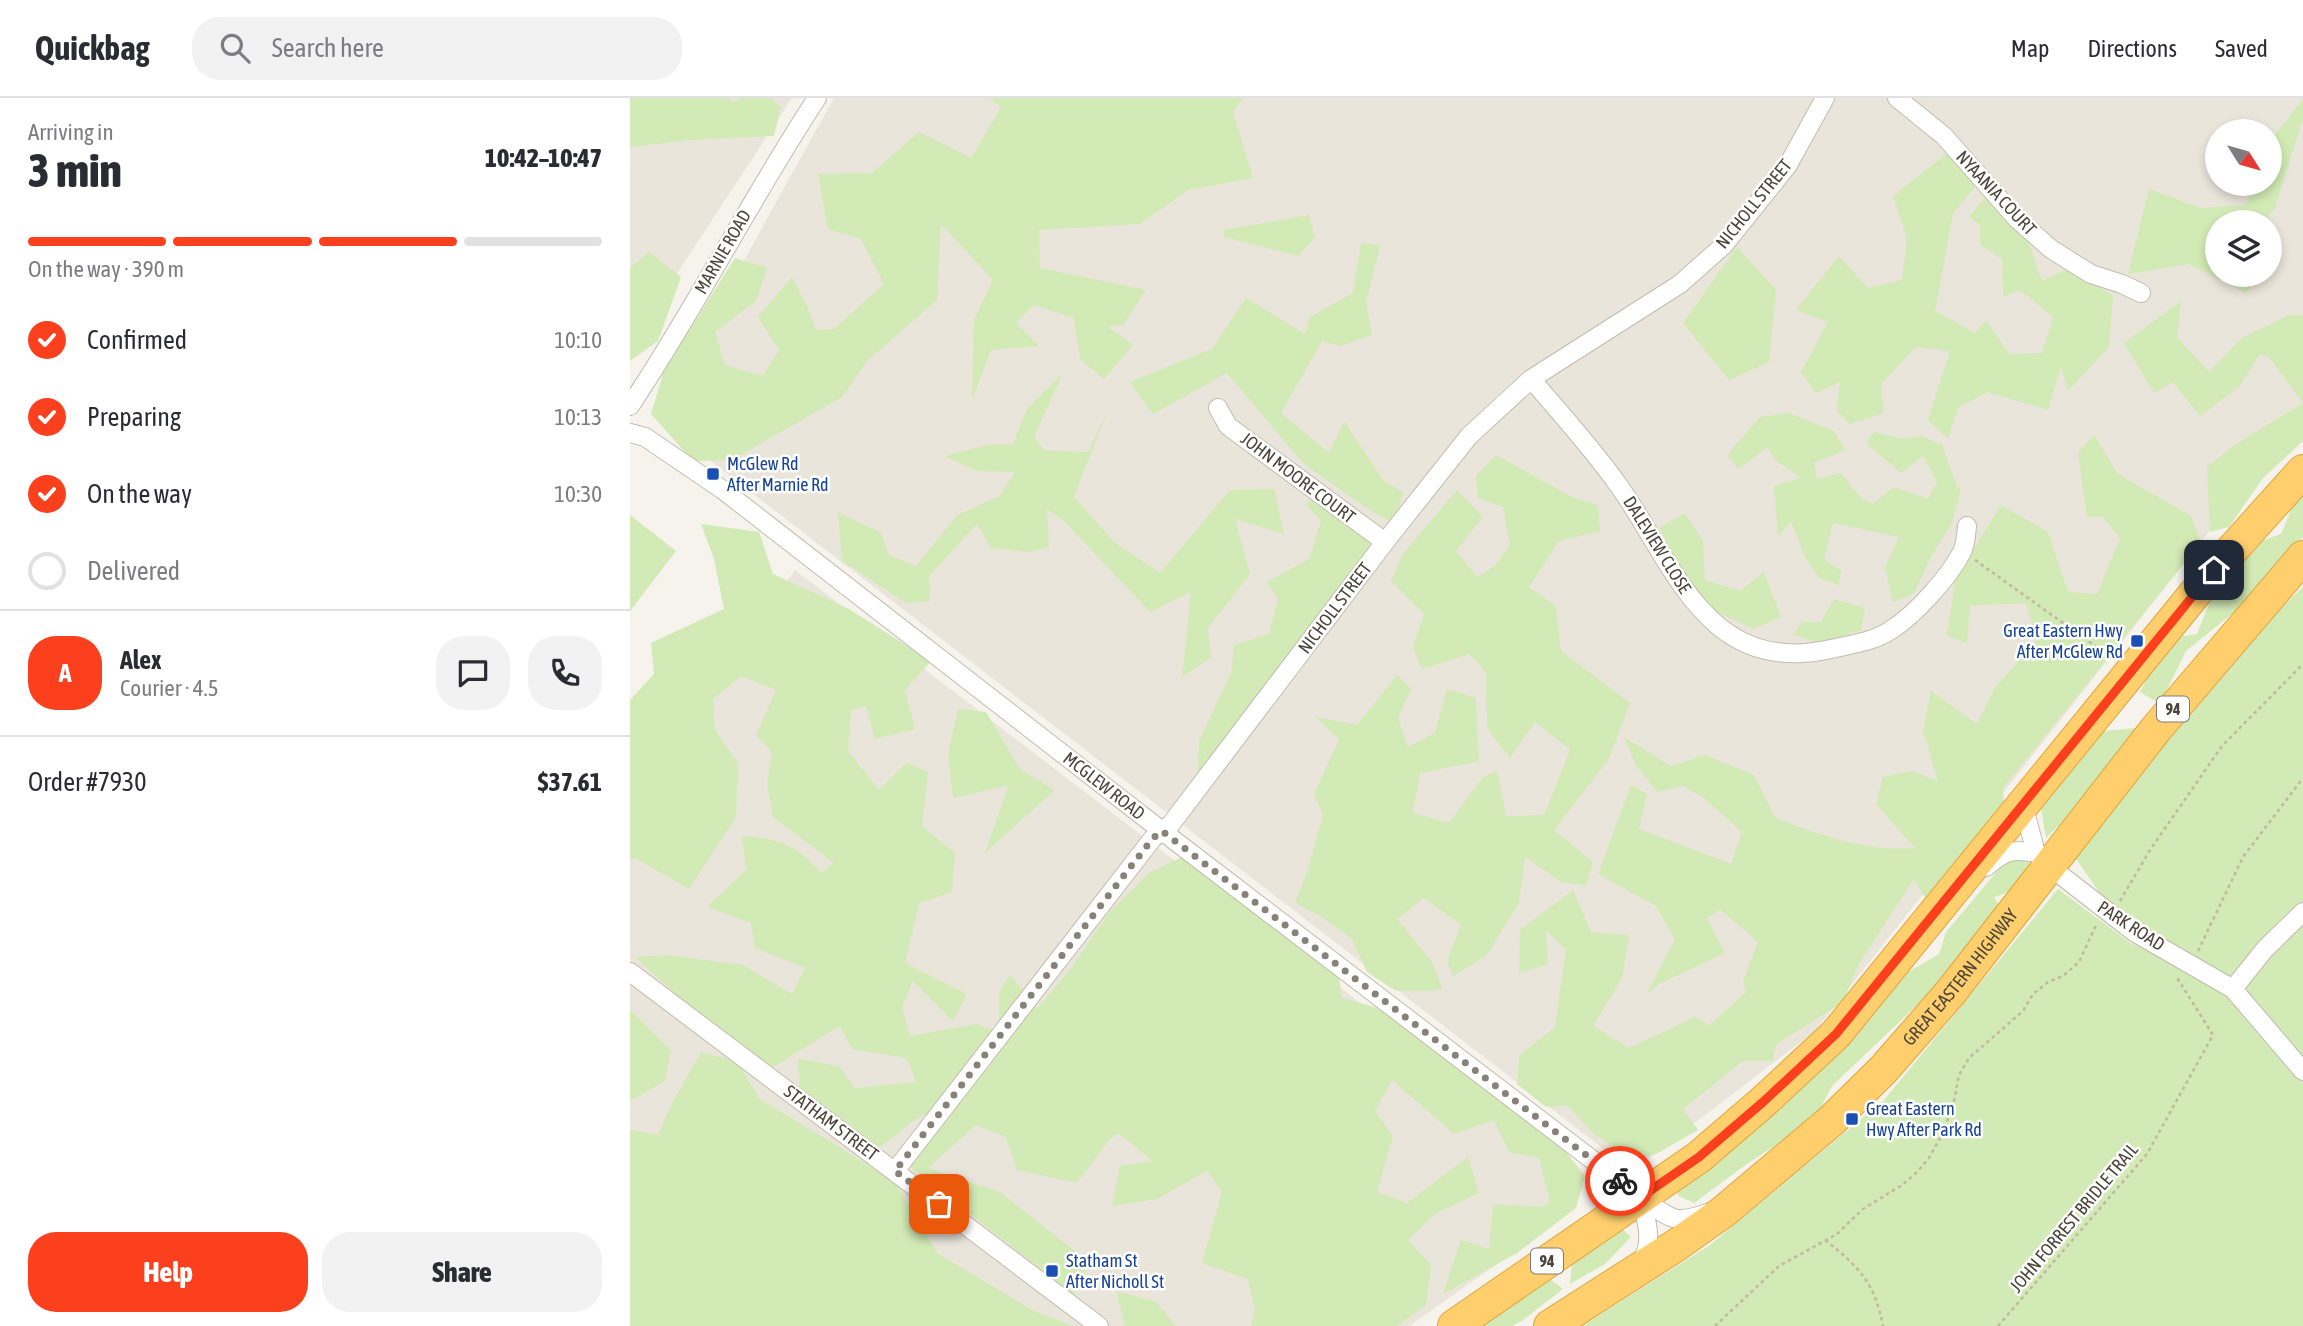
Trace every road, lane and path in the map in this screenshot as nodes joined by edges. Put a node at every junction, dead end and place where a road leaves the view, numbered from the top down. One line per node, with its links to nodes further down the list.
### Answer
1 (817, 98): 6 (street, MARNIE ROAD)
2 (1825, 98): 5 (street, NICHOLL STREET)
3 (1897, 98): 4 (street, NYAANIA COURT)
4 (2141, 293)
5 (1531, 379): 11 (street, NICHOLL STREET); 12 (street, DALEVIEW CLOSE)
6 (630, 406)
7 (1218, 408): 11 (street, JOHN MOORE COURT)
8 (630, 433): 18 (street, MCGLEW ROAD)
9 (2303, 471): 17 (highway, 94)
10 (1967, 526): 12 (street, DALEVIEW CLOSE)
11 (1385, 542): 18 (street, NICHOLL STREET)
12 (1963, 551): 14 (path)
13 (2303, 557): 19 (highway, GREAT EASTERN HIGHWAY / 94)
14 (2117, 662)
15 (2303, 664): 22 (path)
16 (2303, 778): 24 (path)
17 (2022, 804): 19 (street); 20 (highway, 94)
18 (1162, 831): 28 (street, NICHOLL STREET); 30 (street, MCGLEW ROAD)
19 (2043, 860): 20 (street); 22 (street, PARK ROAD); 29 (highway, GREAT EASTERN HIGHWAY / 94)
20 (1961, 882): 30 (highway, 94)
21 (2303, 912): 26 (street)
22 (2109, 914): 23 (street, PARK ROAD); 31 (path)
23 (2155, 943): 24 (street, PARK ROAD); 38 (path, JOHN FORREST BRIDLE TRAIL)
24 (2191, 965): 26 (street, PARK ROAD)
25 (630, 972): 28 (street, STATHAM STREET)
26 (2233, 989): 27 (street, PARK ROAD)
27 (2303, 1071)
28 (895, 1171): 33 (street, STATHAM STREET)
29 (1750, 1190): 30 (street, MCGLEW ROAD); 32 (highway, GREAT EASTERN HIGHWAY / 94)
30 (1641, 1197): 32 (street); 34 (highway, 94)
31 (1825, 1240): 36 (path); 37 (path)
32 (1636, 1270): 35 (highway, GREAT EASTERN HIGHWAY / 94)
33 (1099, 1326)
34 (1454, 1326)
35 (1550, 1326)
36 (1715, 1326)
37 (1883, 1326)
38 (1998, 1326)

